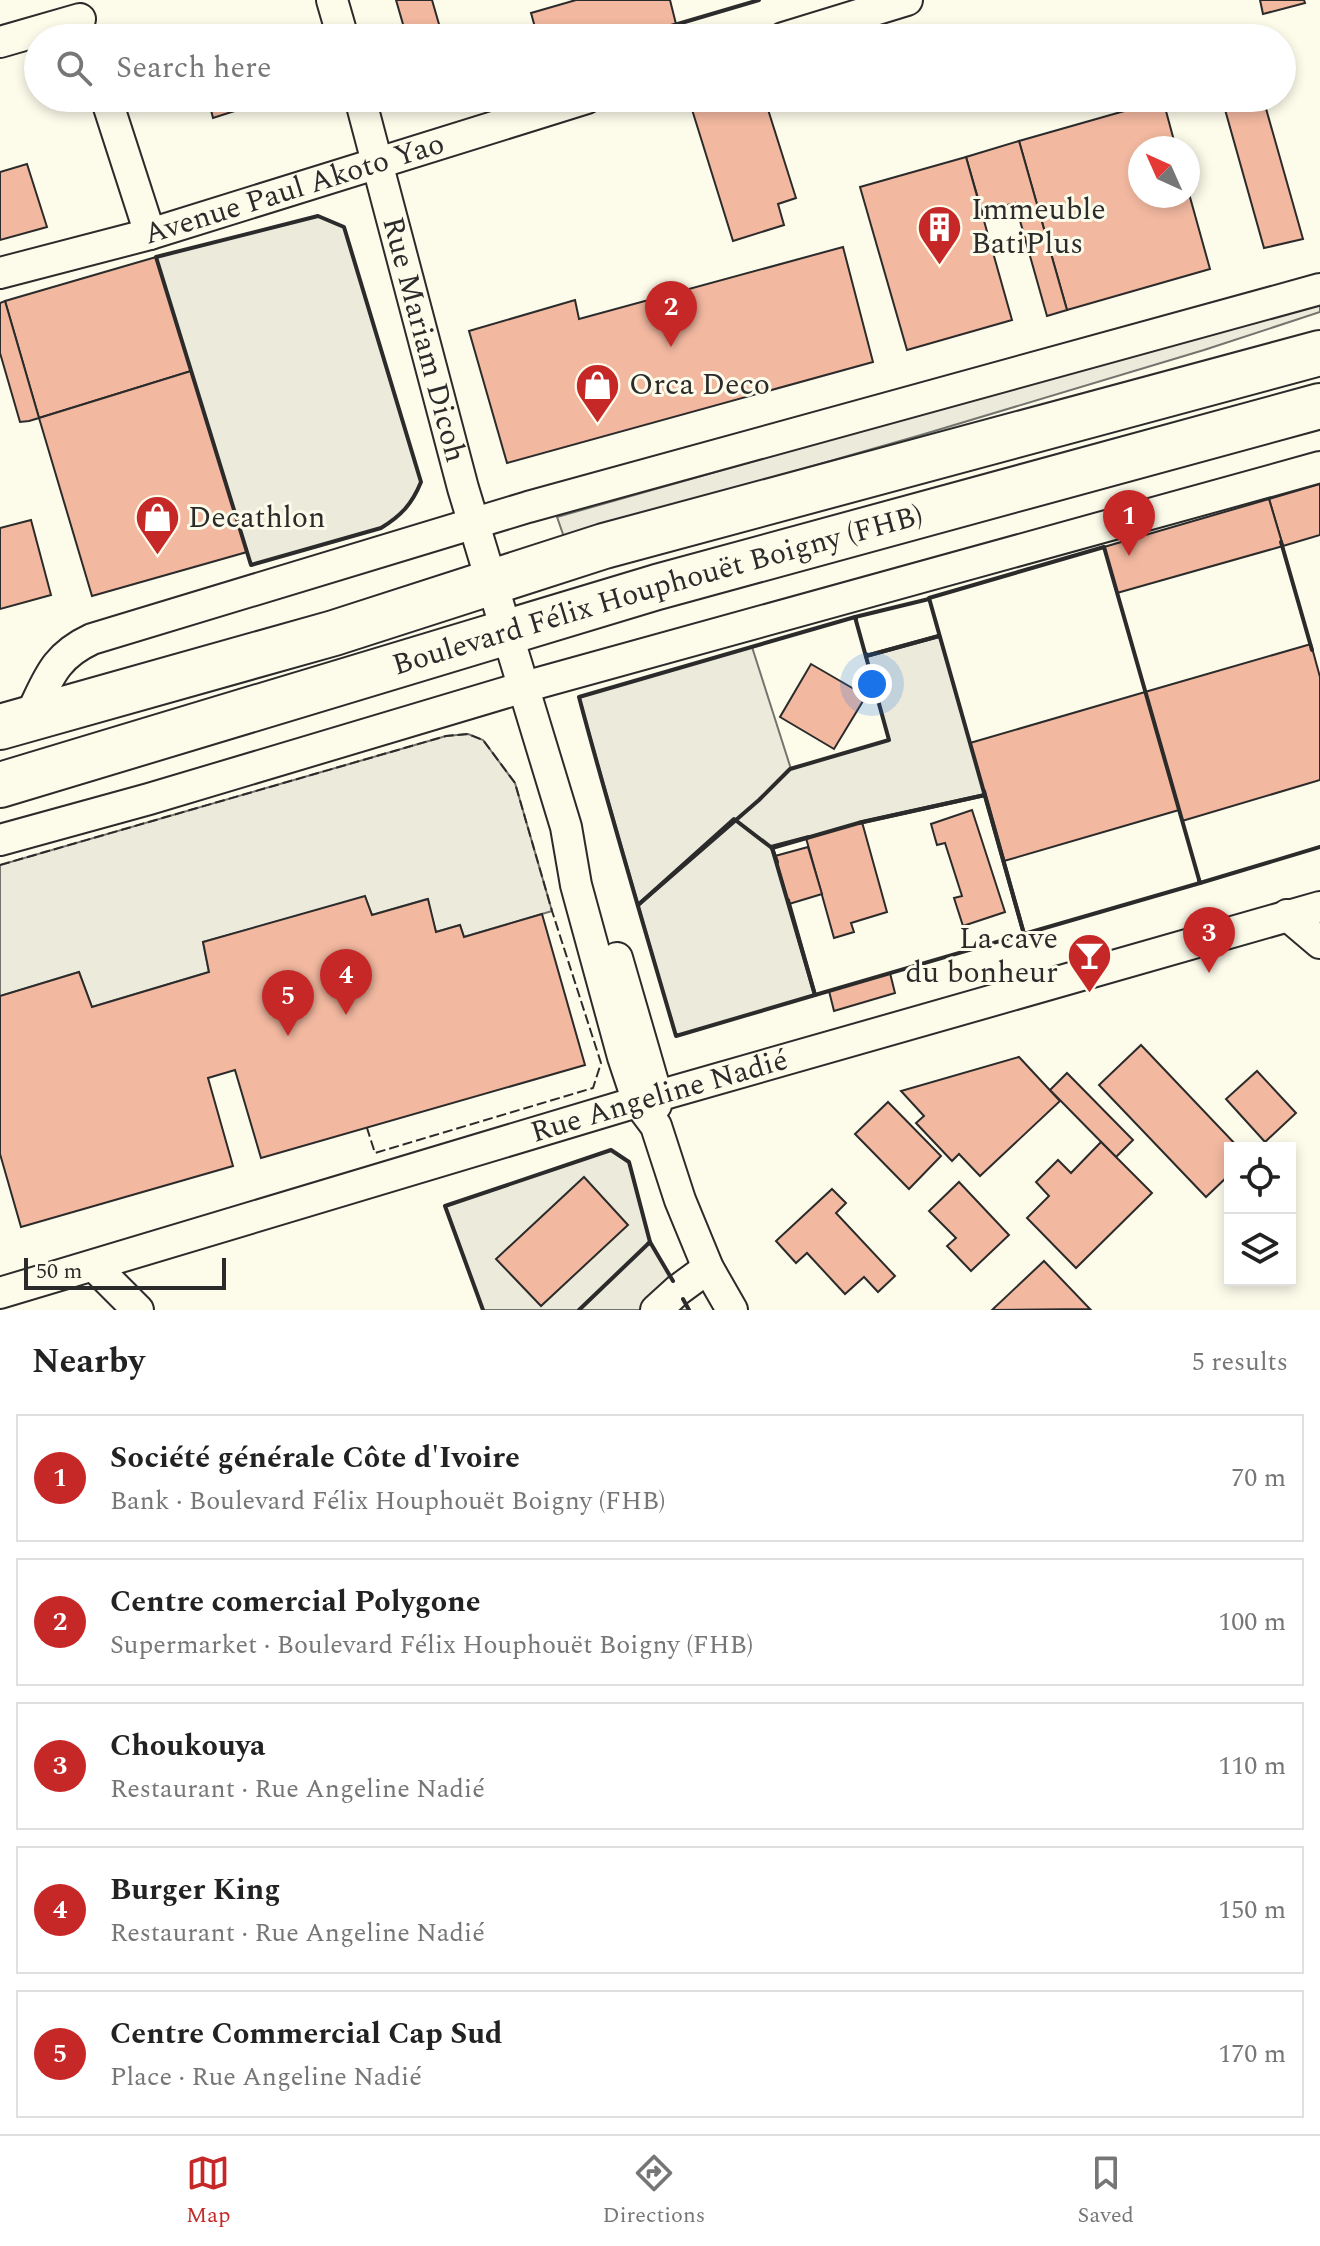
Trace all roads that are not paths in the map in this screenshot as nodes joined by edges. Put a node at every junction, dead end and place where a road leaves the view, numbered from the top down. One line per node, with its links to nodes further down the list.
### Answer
1 (332, 0): 3 (street)
2 (907, 0): 4 (street)
3 (339, 24)
4 (829, 24)
5 (24, 35): 6 (street)
6 (0, 42)
7 (111, 112): 11 (street)
8 (364, 112): 10 (street, Rue Mariam Dicoh)
9 (541, 112): 10 (street, Avenue Paul Akoto Yao)
10 (378, 162): 11 (street, Avenue Paul Akoto Yao); 19 (street, Rue Mariam Dicoh)
11 (150, 234): 12 (street, Avenue Paul Akoto Yao)
12 (0, 273)
13 (1320, 289): 19 (street)
14 (1320, 337): 16 (highway)
15 (1320, 353): 16 (highway, Boulevard Félix Houphouët Boigny (FHB))
16 (1152, 400): 20 (highway, Boulevard Félix Houphouët Boigny (FHB))
17 (1320, 406): 21 (highway, Boulevard Félix Houphouët Boigny (FHB))
18 (1320, 467): 22 (street)
19 (473, 523): 20 (street, Rue Mariam Dicoh); 23 (street)
20 (491, 582): 21 (street, Rue Mariam Dicoh); 23 (highway, Boulevard Félix Houphouët Boigny (FHB))
21 (507, 632): 22 (street, Rue Mariam Dicoh); 24 (highway, Boulevard Félix Houphouët Boigny (FHB))
22 (524, 687): 25 (street); 29 (street, Rue Mariam Dicoh)
23 (14, 723)
24 (0, 785)
25 (0, 840)
26 (1320, 907): 27 (street, Rue Angeline Nadié)
27 (1287, 915): 28 (street); 29 (street, Rue Angeline Nadié)
28 (1320, 943)
29 (650, 1108): 30 (street, Rue Angeline Nadié); 31 (street, Rue Mariam Dicoh)
30 (94, 1266): 32 (street, Rue Angeline Nadié); 33 (street)
31 (708, 1268): 34 (street); 35 (street, Rue Mariam Dicoh)
32 (0, 1293)
33 (138, 1310)
34 (656, 1310)
35 (732, 1310)

